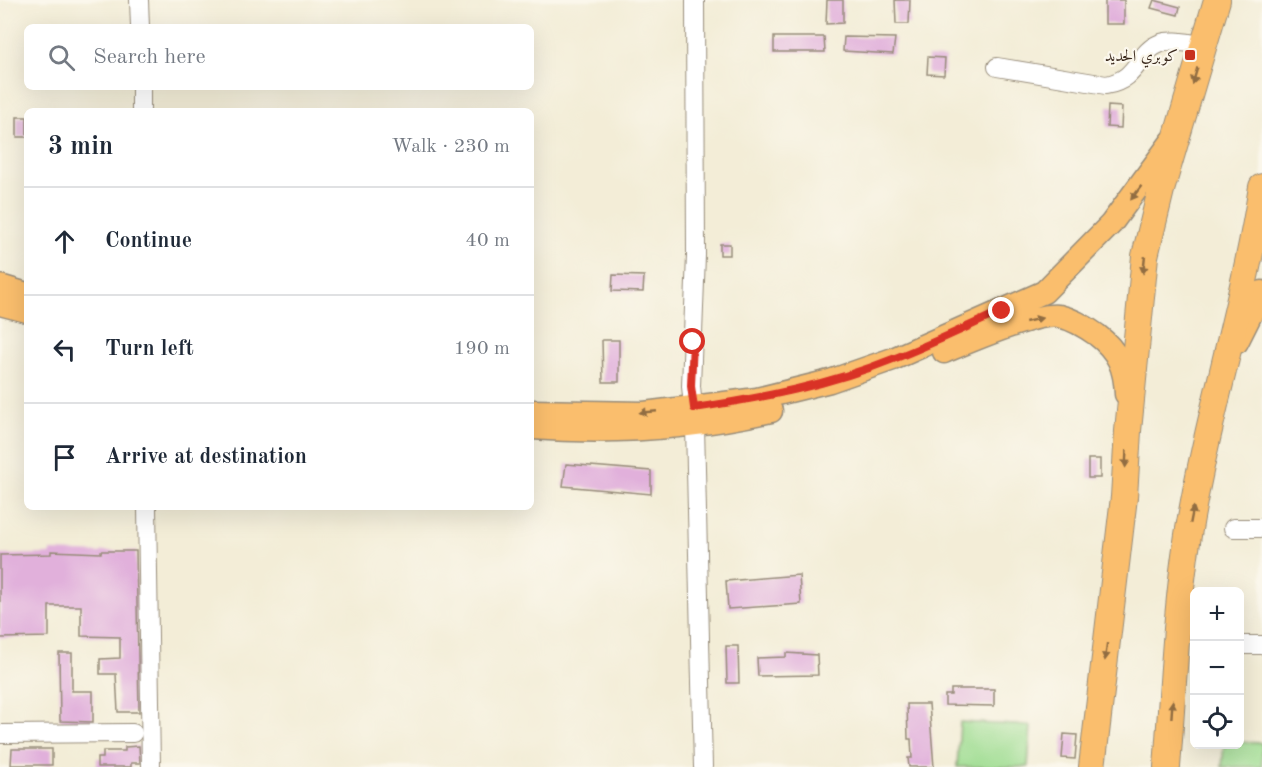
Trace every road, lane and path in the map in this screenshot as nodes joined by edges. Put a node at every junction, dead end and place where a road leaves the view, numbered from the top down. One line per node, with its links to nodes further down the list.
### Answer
1 (139, 0): 4 (street)
2 (695, 0): 17 (street)
3 (1217, 0): 5 (highway)
4 (140, 24)
5 (1204, 45): 6 (street); 9 (highway, one-way to 9)
6 (996, 67)
7 (141, 90): 8 (street)
8 (141, 108)
9 (1180, 127): 17 (main road, one-way to 17); 20 (highway, one-way to 20)
10 (1262, 187): 18 (highway)
11 (0, 286): 13 (main road)
12 (1262, 292): 18 (main road)
13 (24, 293)
14 (0, 304): 15 (main road)
15 (24, 310)
16 (534, 411): 17 (main road, one-way to 16)
17 (694, 417): 19 (main road); 20 (main road, one-way to 20); 29 (street)
18 (1210, 417): 31 (highway, one-way to 18)
19 (534, 428)
20 (1128, 431): 30 (highway, one-way to 30)
21 (147, 510): 26 (street)
22 (1233, 528): 23 (street)
23 (1262, 528)
24 (1244, 645): 25 (street)
25 (1262, 645)
26 (141, 733): 27 (street); 28 (street)
27 (0, 734)
28 (151, 767)
29 (703, 767)
30 (1092, 767)
31 (1167, 767)

